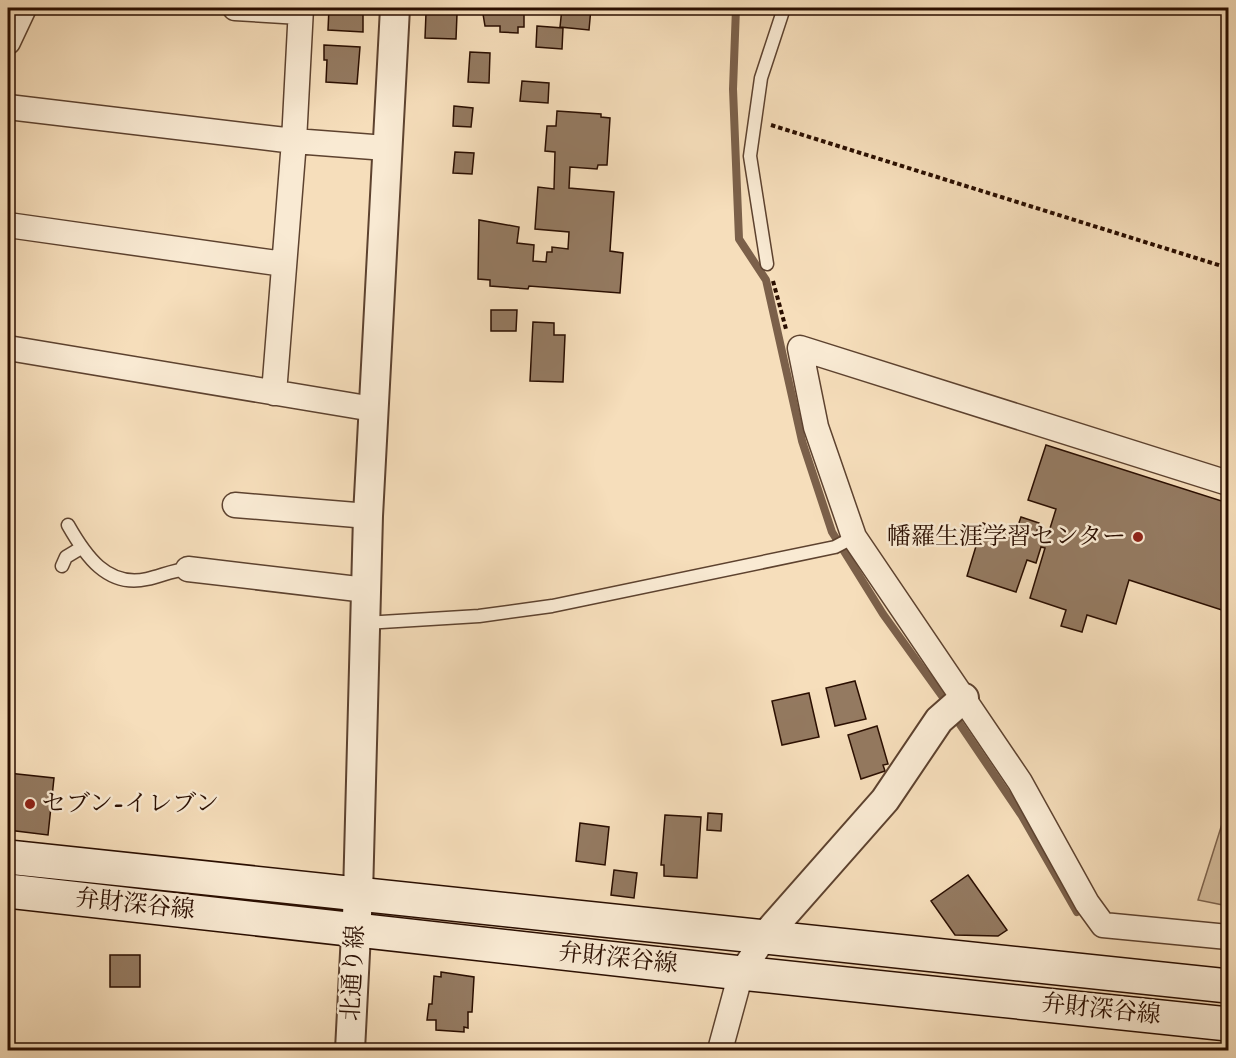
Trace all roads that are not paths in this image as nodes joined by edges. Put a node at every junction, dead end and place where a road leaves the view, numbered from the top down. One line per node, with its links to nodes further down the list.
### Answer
1 (24, 8): 6 (street)
2 (234, 8): 5 (street)
3 (395, 8): 9 (street, 北通り線)
4 (784, 8): 12 (lane)
5 (301, 10): 8 (street)
6 (8, 42)
7 (8, 107): 8 (street)
8 (294, 141): 9 (street); 11 (street)
9 (386, 148): 15 (street, 北通り線)
10 (8, 225): 11 (street)
11 (284, 264): 14 (street)
12 (767, 264)
13 (8, 348): 14 (street)
14 (274, 393): 15 (street)
15 (373, 409): 18 (street, 北通り線)
16 (1228, 483): 20 (street)
17 (235, 505): 18 (street)
18 (368, 516): 24 (street, 北通り線)
19 (68, 525): 21 (lane)
20 (844, 542): 25 (lane); 26 (street)
21 (81, 548): 22 (lane); 23 (lane)
22 (62, 566)
23 (188, 569): 24 (street)
24 (366, 590): 25 (street, 北通り線)
25 (365, 623): 29 (street, 北通り線)
26 (964, 698): 31 (street); 32 (street)
27 (8, 857): 29 (main road, 弁財深谷線)
28 (8, 891): 30 (main road, 弁財深谷線)
29 (358, 895): 30 (street, 北通り線); 31 (main road, 弁財深谷線)
30 (356, 930): 33 (main road, 弁財深谷線); 36 (street, 北通り線)
31 (766, 935): 33 (street); 34 (main road, 弁財深谷線)
32 (1228, 937)
33 (741, 973): 35 (main road, 弁財深谷線); 37 (street)
34 (1228, 986)
35 (1228, 1024)
36 (350, 1050)
37 (720, 1050)

